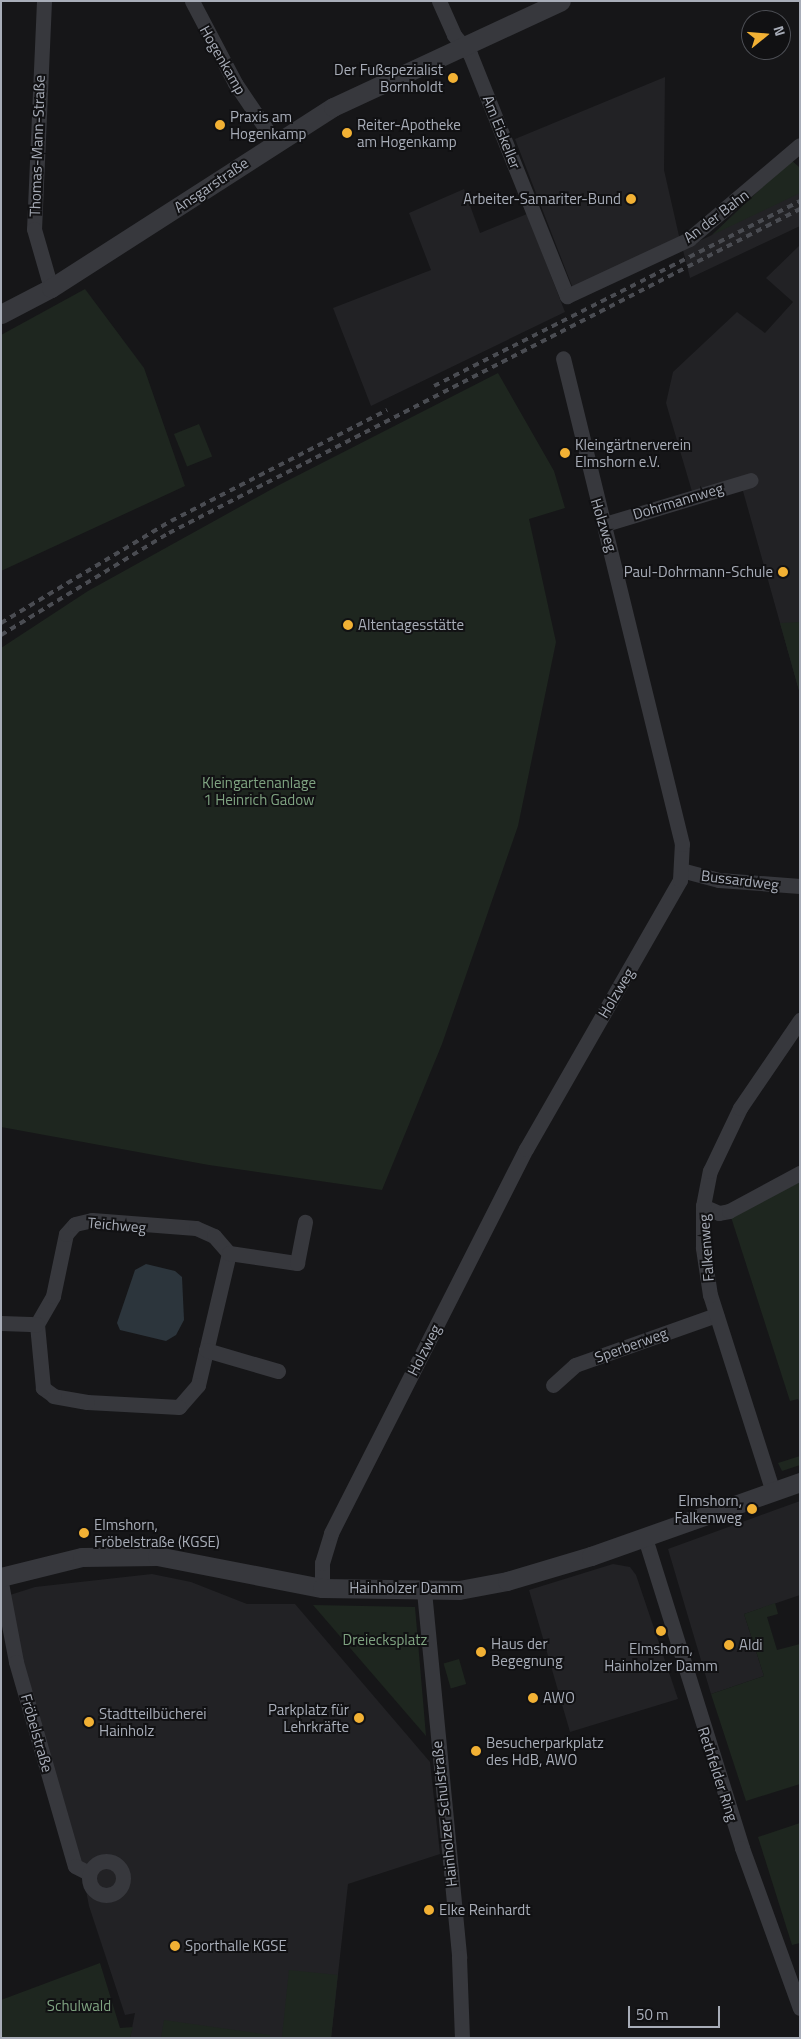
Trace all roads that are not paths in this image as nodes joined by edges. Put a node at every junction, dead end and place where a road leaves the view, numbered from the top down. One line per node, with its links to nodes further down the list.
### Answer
1 (44, 1): 8 (street, Thomas-Mann-Straße)
2 (192, 1): 6 (street, Hogenkamp)
3 (439, 1): 5 (street, Am Eiskeller)
4 (561, 1): 5 (street, Ansgarstraße)
5 (462, 45): 6 (street, Ansgarstraße); 9 (street, Am Eiskeller)
6 (275, 142): 8 (street, Ansgarstraße)
7 (800, 146): 9 (street, An der Bahn)
8 (52, 288): 10 (street, Ansgarstraße)
9 (567, 296)
10 (1, 314)
11 (562, 358): 13 (street, Holzweg)
12 (751, 480): 13 (street, Dohrmannweg)
13 (605, 524): 14 (street, Holzweg)
14 (681, 870): 15 (street, Bussardweg); 32 (street, Holzweg)
15 (800, 886)
16 (800, 1020): 18 (street, Falkenweg)
17 (800, 1173): 18 (street)
18 (704, 1206): 21 (street, Falkenweg)
19 (305, 1222): 20 (street)
20 (229, 1253): 23 (street, Teichweg); 24 (street)
21 (716, 1315): 26 (street, Sperberweg); 28 (street, Falkenweg)
22 (1, 1323): 23 (street)
23 (37, 1324): 24 (street)
24 (206, 1350): 25 (street)
25 (278, 1371)
26 (553, 1385)
27 (800, 1482): 28 (street, Hainholzer Damm)
28 (773, 1492): 29 (street, Hainholzer Damm)
29 (645, 1538): 33 (street, Hainholzer Damm); 35 (street, Rethfelder Ring)
30 (1, 1577): 32 (street, Hainholzer Damm)
31 (1, 1583): 34 (street, Fröbelstraße)
32 (322, 1588): 33 (street, Hainholzer Damm)
33 (424, 1591): 36 (street, Hainholzer Schulstraße)
34 (89, 1872)
35 (800, 2008)
36 (462, 2038)

